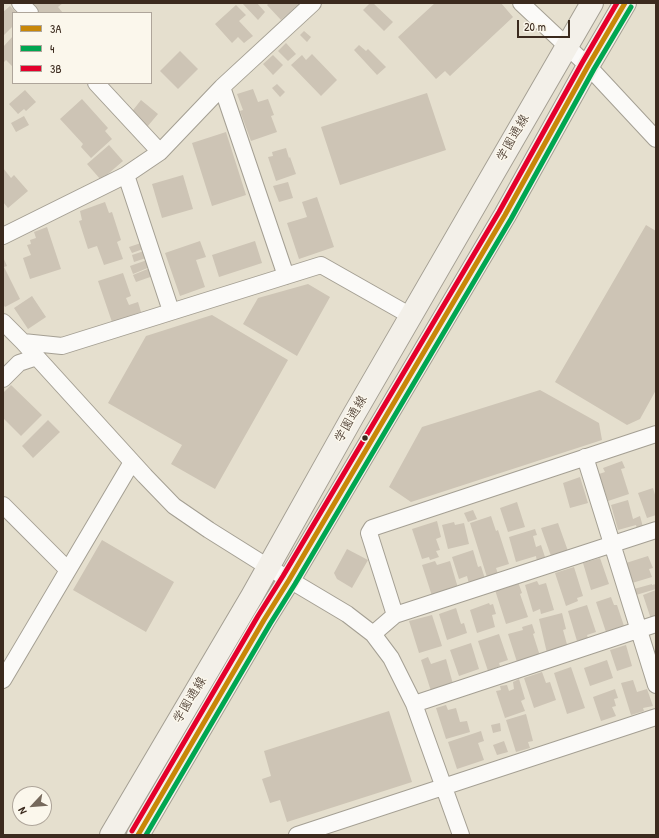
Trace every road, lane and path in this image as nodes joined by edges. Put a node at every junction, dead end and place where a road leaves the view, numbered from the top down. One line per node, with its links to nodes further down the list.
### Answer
1 (20, 3): 6 (street)
2 (313, 3): 10 (street)
3 (521, 3): 7 (street)
4 (592, 3): 7 (street, 学園通線)
5 (625, 3): 8 (street, 学園通線)
6 (29, 12)
7 (567, 46): 8 (street); 17 (street, 学園通線)
8 (588, 66): 11 (street); 30 (street, 学園通線)
9 (97, 84): 12 (street)
10 (222, 87): 12 (street); 15 (street)
11 (656, 139)
12 (160, 152): 13 (street)
13 (126, 175): 14 (street); 16 (street)
14 (3, 236)
15 (286, 276): 16 (street); 17 (street)
16 (171, 312): 19 (street)
17 (411, 316): 28 (street, 学園通線)
18 (3, 322): 19 (street)
19 (23, 342): 20 (street)
20 (37, 357): 21 (street); 24 (street)
21 (3, 379)
22 (656, 434): 23 (street)
23 (585, 457): 27 (street); 31 (street)
24 (132, 462): 28 (street); 29 (street)
25 (3, 505): 29 (street)
26 (656, 530): 27 (street)
27 (612, 544): 31 (street); 33 (street)
28 (268, 567): 30 (street); 40 (street, 学園通線)
29 (68, 570): 35 (street)
30 (289, 580): 34 (street); 41 (street, 学園通線)
31 (395, 615): 34 (street)
32 (656, 624): 33 (street)
33 (639, 629): 36 (street); 37 (street)
34 (373, 634): 37 (street)
35 (3, 678)
36 (656, 685)
37 (414, 704): 39 (street)
38 (656, 717): 39 (street)
39 (444, 787): 42 (street); 43 (street)
40 (111, 835)
41 (138, 835)
42 (297, 835)
43 (461, 835)

